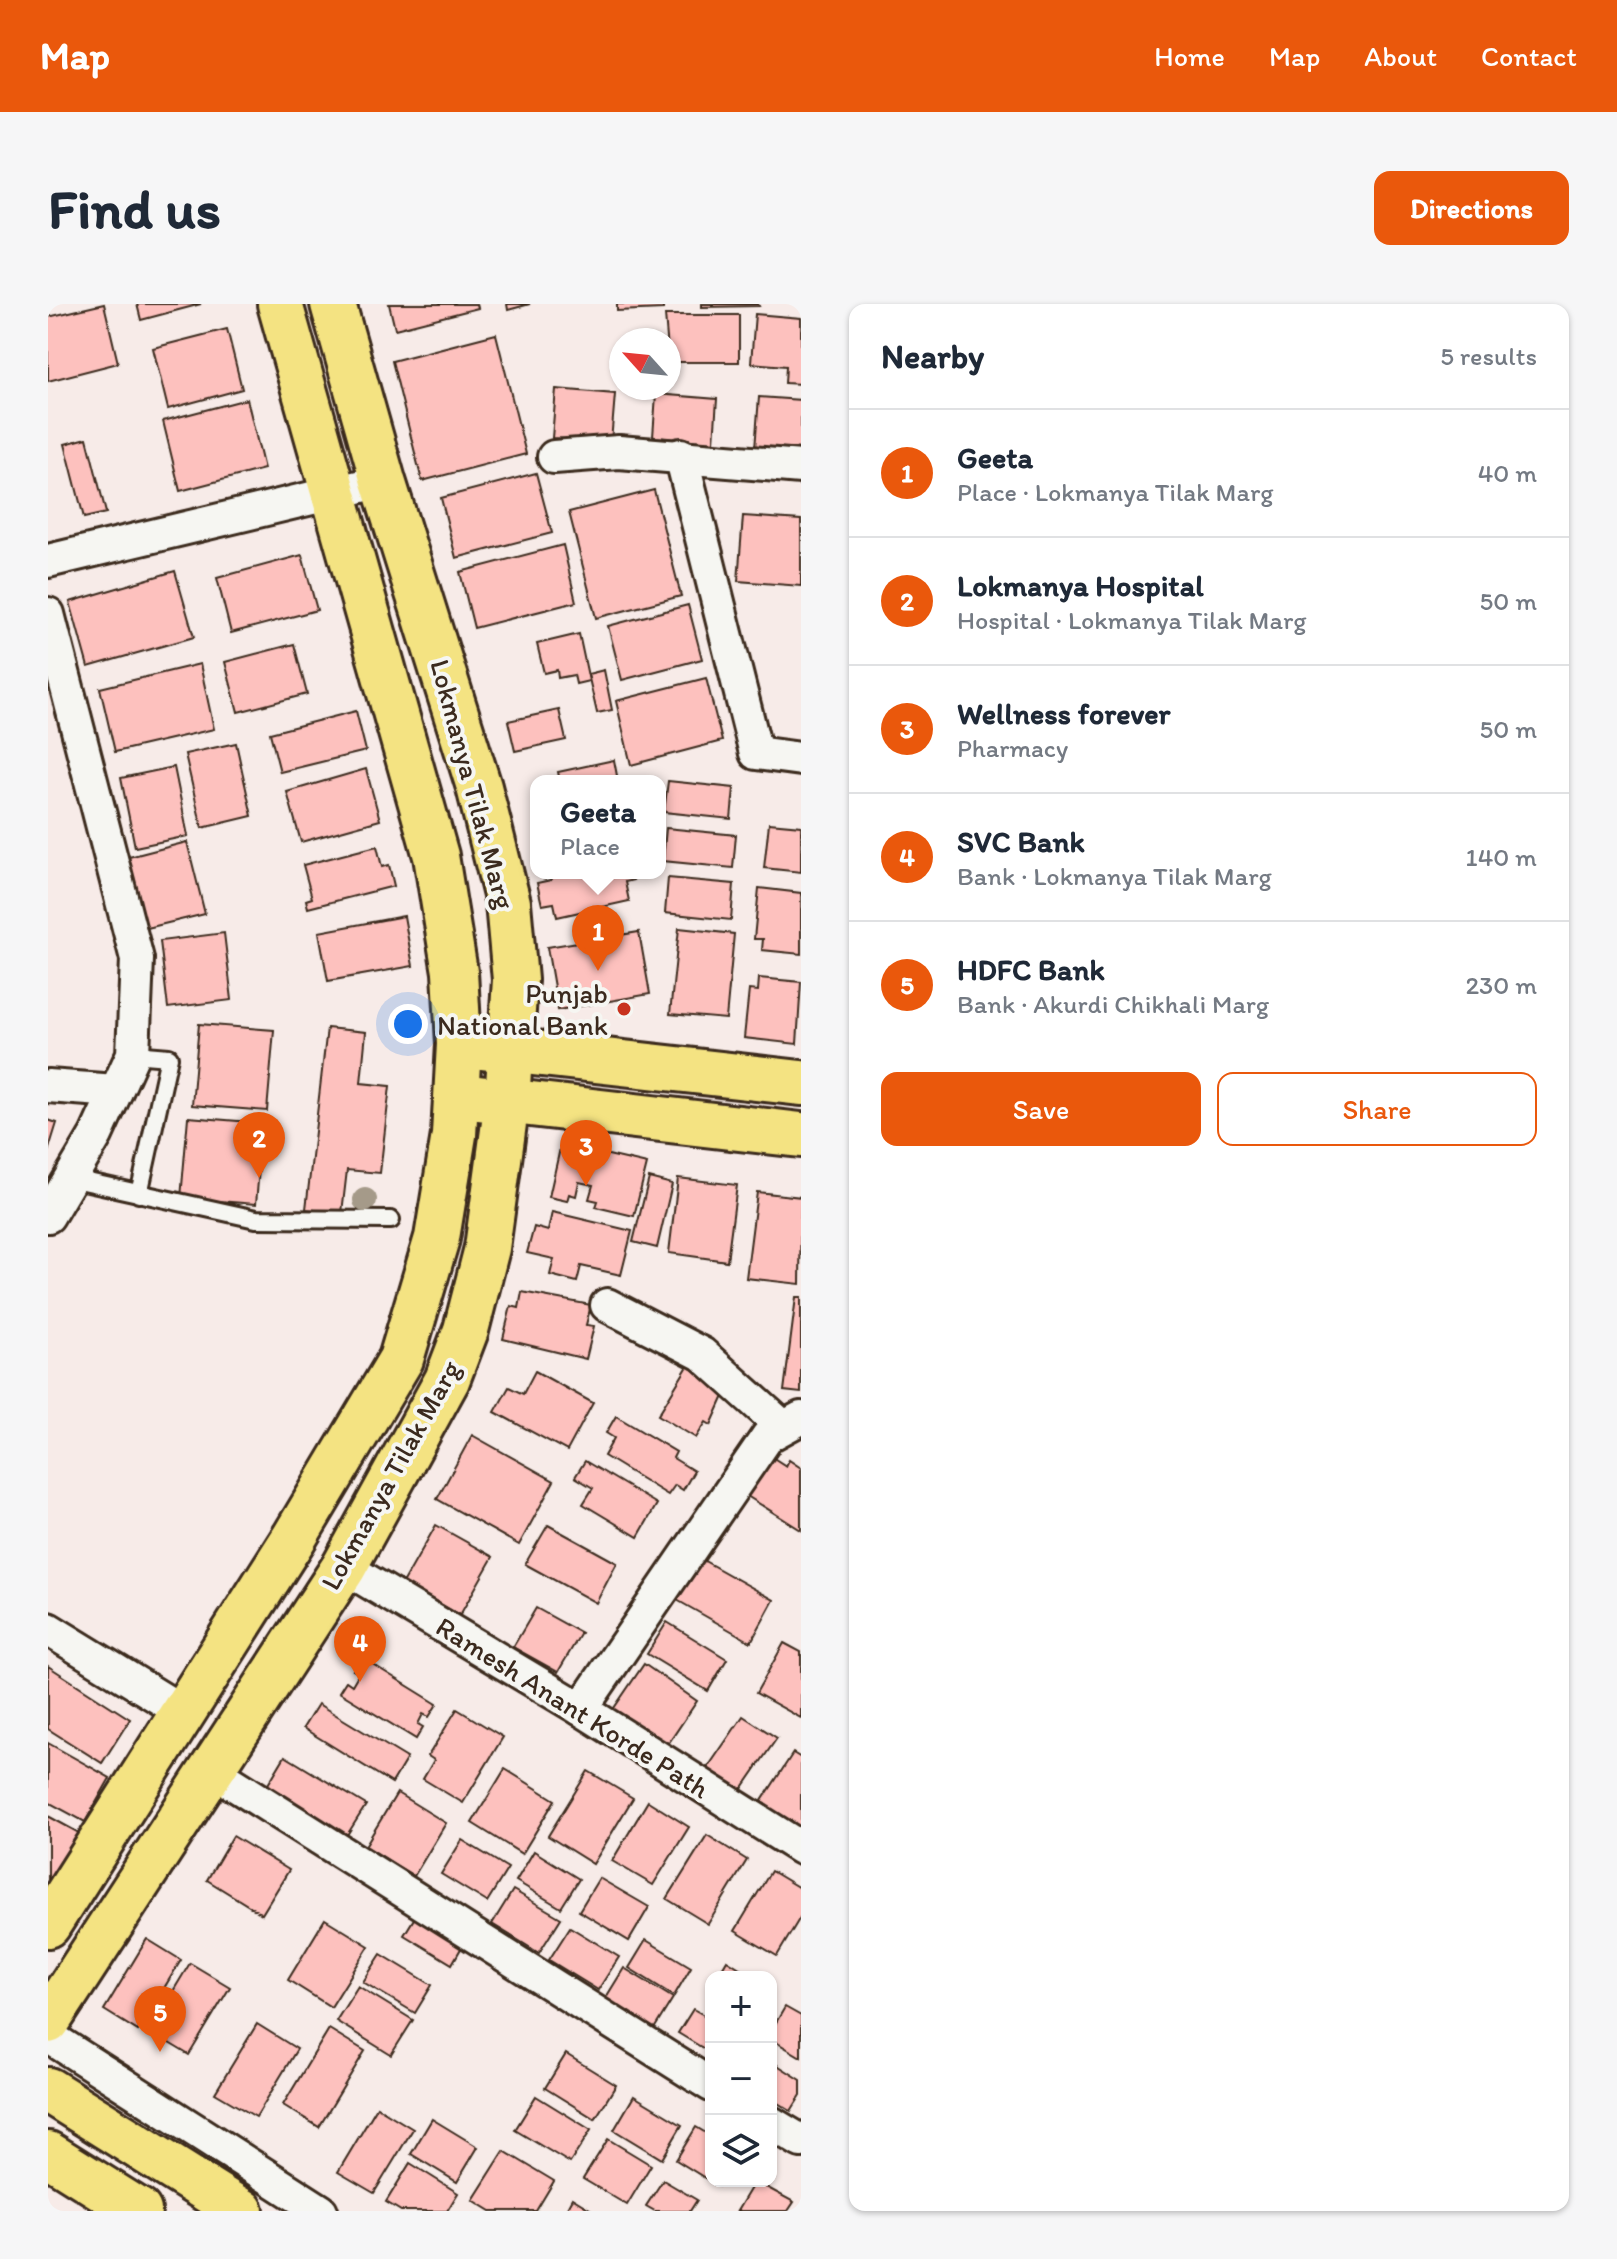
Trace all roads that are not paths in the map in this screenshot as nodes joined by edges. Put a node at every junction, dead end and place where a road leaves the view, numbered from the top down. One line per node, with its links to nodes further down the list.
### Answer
1 (280, 304): 7 (main road, Lokmanya Tilak Marg)
2 (333, 304): 6 (main road, Lokmanya Tilak Marg)
3 (681, 455): 4 (street); 5 (street); 10 (street)
4 (554, 457)
5 (801, 467)
6 (383, 481): 7 (street); 12 (main road, Lokmanya Tilak Marg)
7 (334, 493): 8 (street); 11 (main road, Lokmanya Tilak Marg)
8 (48, 561)
9 (48, 614): 13 (street)
10 (801, 759)
11 (459, 1044): 12 (main road); 17 (main road, Lokmanya Tilak Marg)
12 (510, 1050): 14 (main road); 18 (main road, Lokmanya Tilak Marg)
13 (133, 1054): 16 (street); 21 (lane)
14 (801, 1083)
15 (48, 1086): 16 (street)
16 (116, 1091): 20 (street)
17 (456, 1095): 18 (main road); 29 (main road, Lokmanya Tilak Marg)
18 (507, 1101): 19 (main road); 26 (main road, Lokmanya Tilak Marg)
19 (801, 1135)
20 (70, 1178): 21 (lane); 22 (street)
21 (139, 1194): 23 (lane)
22 (48, 1216)
23 (391, 1220)
24 (607, 1305): 25 (street)
25 (792, 1422): 28 (street)
26 (344, 1567): 28 (street, Ramesh Anant Korde Path); 30 (main road, Lokmanya Tilak Marg)
27 (48, 1629): 29 (street)
28 (581, 1709): 31 (street, Ramesh Anant Korde Path)
29 (183, 1712): 32 (main road, Lokmanya Tilak Marg)
30 (210, 1769): 33 (main road, Lokmanya Tilak Marg); 35 (street)
31 (801, 1848)
32 (48, 1925)
33 (48, 2021)
34 (48, 2036): 42 (street)
35 (705, 2081)
36 (48, 2090): 41 (main road)
37 (777, 2127): 38 (street)
38 (801, 2141)
39 (48, 2154): 40 (main road)
40 (139, 2211)
41 (241, 2211)
42 (321, 2211)

